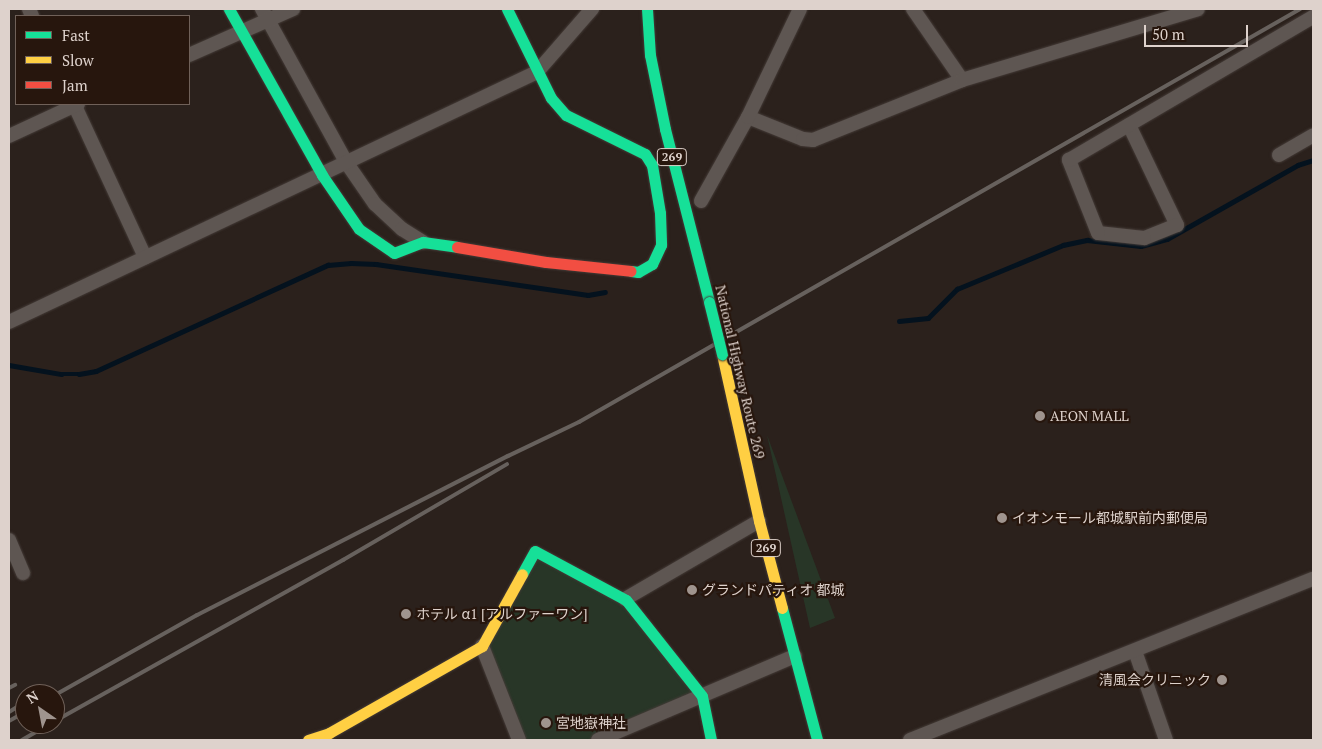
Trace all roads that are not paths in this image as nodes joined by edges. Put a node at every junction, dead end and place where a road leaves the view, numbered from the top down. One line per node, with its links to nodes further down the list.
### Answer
1 (229, 9): 11 (main road)
2 (294, 9): 9 (street)
3 (507, 9): 13 (main road)
4 (592, 9): 13 (street)
5 (647, 9): 28 (main road, National Highway Route 269 / 269, bridge)
6 (800, 9): 17 (street)
7 (913, 9): 14 (street)
8 (1198, 9): 14 (street)
9 (266, 14): 11 (street); 22 (street)
10 (1313, 17): 18 (street)
11 (240, 32): 12 (street); 23 (main road)
12 (190, 55)
13 (537, 72): 22 (street); 25 (main road)
14 (962, 80): 17 (street)
15 (73, 105): 19 (street)
16 (75, 105): 26 (street)
17 (748, 117): 24 (street)
18 (1129, 125): 18 (street)
19 (9, 136)
20 (1313, 136): 21 (street)
21 (1279, 155)
22 (346, 162): 23 (street); 25 (street)
23 (322, 175): 25 (main road); 26 (street)
24 (701, 201)
25 (423, 242)
26 (145, 257): 27 (street)
27 (9, 322)
28 (759, 521): 32 (street); 35 (main road, National Highway Route 269 / 269)
29 (9, 540): 30 (street)
30 (23, 573)
31 (1313, 579): 34 (street)
32 (625, 600): 33 (main road); 36 (main road)
33 (482, 646): 37 (main road); 39 (street)
34 (1135, 651): 43 (street); 44 (street)
35 (795, 656): 36 (street); 42 (main road, National Highway Route 269 / 269)
36 (702, 696): 40 (street); 41 (main road)
37 (331, 736): 38 (main road)
38 (308, 740)
39 (518, 740)
40 (598, 740)
41 (711, 740)
42 (817, 740)
43 (910, 740)
44 (1166, 740)

